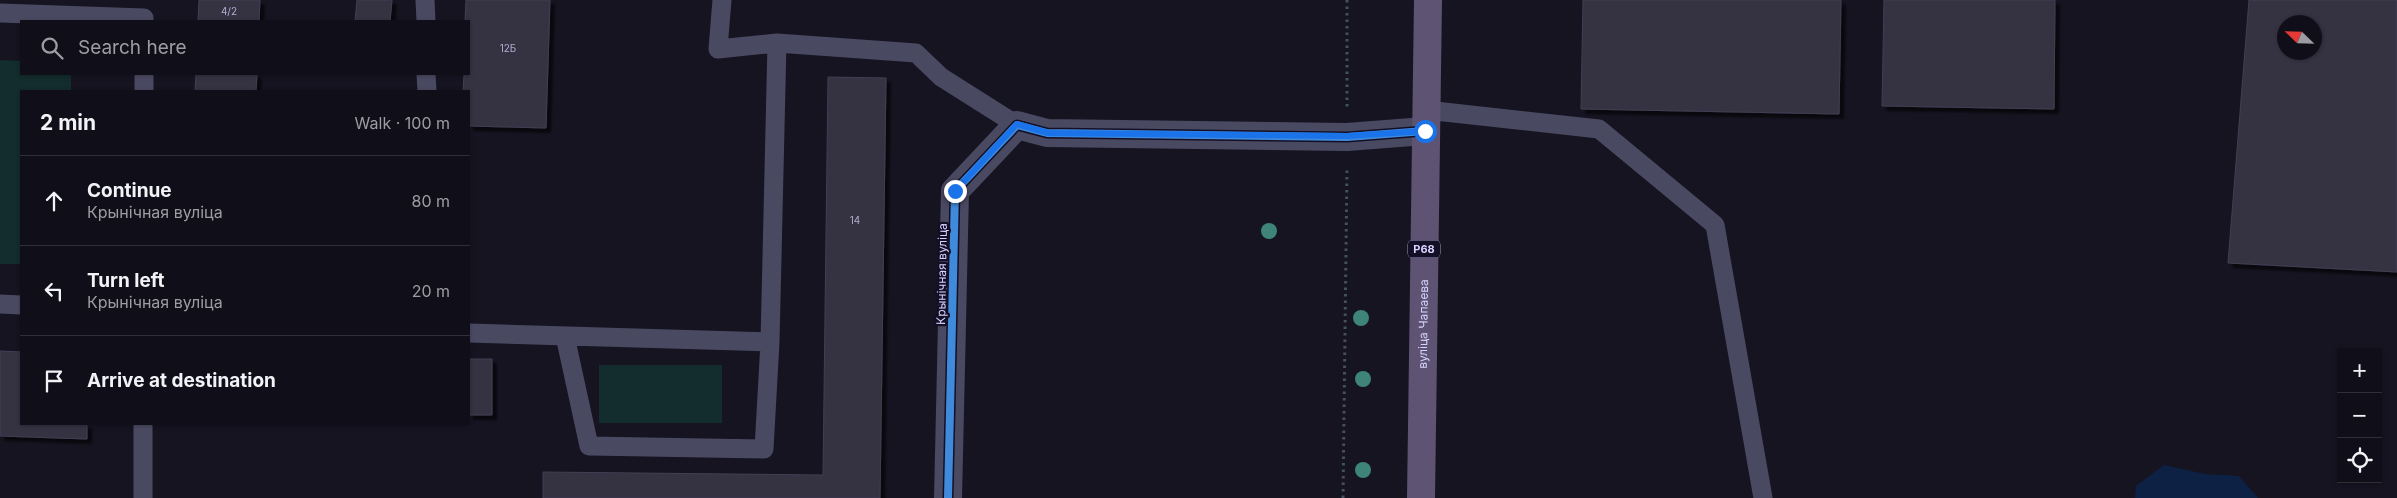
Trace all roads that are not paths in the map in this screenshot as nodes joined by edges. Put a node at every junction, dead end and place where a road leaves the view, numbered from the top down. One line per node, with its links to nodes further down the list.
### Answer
1 (425, 0): 6 (lane)
2 (722, 0): 7 (lane)
3 (1428, 0): 12 (main road, вуліца Чапаева / Р68)
4 (0, 13): 5 (lane)
5 (144, 20)
6 (426, 20)
7 (778, 43): 13 (lane); 18 (lane)
8 (144, 75): 10 (lane)
9 (426, 75): 11 (lane)
10 (144, 90)
11 (427, 90)
12 (1425, 121): 13 (street); 22 (main road, вуліца Чапаева / Р68); 23 (lane)
13 (1017, 124): 21 (street, Крынічная вуліца)
14 (0, 304): 15 (lane)
15 (20, 305)
16 (470, 333): 17 (lane)
17 (565, 336): 18 (lane); 18 (lane)
18 (770, 342)
19 (143, 425): 20 (lane)
20 (143, 498)
21 (948, 498)
22 (1421, 498)
23 (1763, 498)

